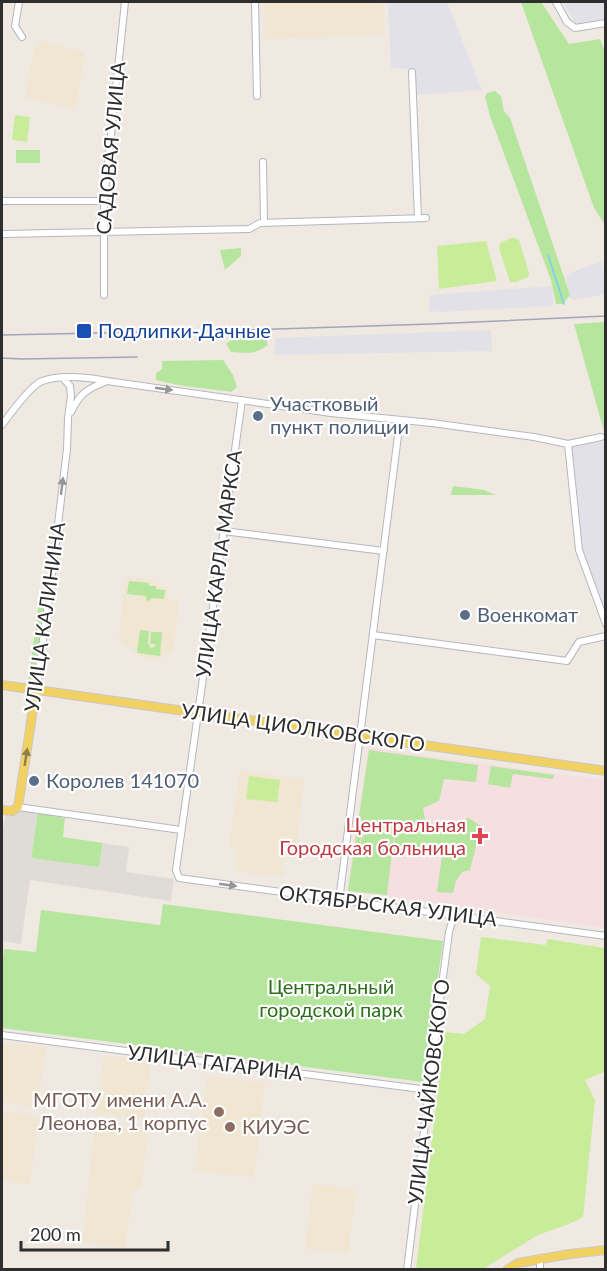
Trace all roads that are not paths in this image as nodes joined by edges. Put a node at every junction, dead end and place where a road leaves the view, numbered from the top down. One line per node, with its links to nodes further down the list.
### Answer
1 (19, 2): 7 (street)
2 (125, 2): 12 (street, САДОВАЯ УЛИЦА)
3 (255, 2): 9 (street)
4 (556, 2): 5 (street)
5 (604, 24): 6 (street)
6 (606, 33)
7 (22, 37)
8 (412, 72): 13 (street)
9 (257, 96)
10 (263, 162): 15 (street)
11 (2, 201): 12 (street)
12 (104, 201): 16 (street, САДОВАЯ УЛИЦА)
13 (418, 218): 14 (street); 15 (street)
14 (426, 218)
15 (264, 223): 16 (street)
16 (103, 233): 17 (street); 18 (street, САДОВАЯ УЛИЦА)
17 (2, 234)
18 (104, 295)
19 (63, 378): 20 (street); 24 (street, УЛИЦА КАЛИНИНА); 26 (street)
20 (93, 378): 21 (street); 22 (street)
21 (107, 381): 22 (street); 23 (street, one-way to 23)
22 (92, 387): 24 (street)
23 (242, 400): 25 (street); 29 (street, УЛИЦА КАРЛА МАРКСА)
24 (68, 418): 35 (street, УЛИЦА КАЛИНИНА, one-way to 24)
25 (400, 420): 28 (street); 30 (street)
26 (2, 425)
27 (601, 437): 28 (street)
28 (568, 444): 31 (street)
29 (223, 531): 30 (street); 36 (street, УЛИЦА КАРЛА МАРКСА)
30 (384, 551): 32 (street)
31 (606, 624)
32 (373, 635): 33 (street); 37 (street)
33 (606, 636)
34 (2, 685): 35 (main road, УЛИЦА ЦИОЛКОВСКОГО)
35 (36, 690): 36 (main road, УЛИЦА ЦИОЛКОВСКОГО); 39 (main road, УЛИЦА КАЛИНИНА, one-way to 35)
36 (198, 713): 37 (main road, УЛИЦА ЦИОЛКОВСКОГО); 41 (street, УЛИЦА КАРЛА МАРКСА)
37 (360, 736): 38 (main road, УЛИЦА ЦИОЛКОВСКОГО); 43 (street)
38 (606, 771)
39 (15, 809): 40 (main road); 41 (street)
40 (2, 810)
41 (181, 830): 42 (street, УЛИЦА КАРЛА МАРКСА)
42 (176, 870): 43 (street, ОКТЯБРЬСКАЯ УЛИЦА, one-way to 43)
43 (339, 901): 44 (street, ОКТЯБРЬСКАЯ УЛИЦА)
44 (454, 915): 45 (street, ОКТЯБРЬСКАЯ УЛИЦА); 47 (street, УЛИЦА ЧАЙКОВСКОГО)
45 (606, 936)
46 (2, 1035): 47 (street, УЛИЦА ГАГАРИНА)
47 (429, 1090): 50 (street, УЛИЦА ЧАЙКОВСКОГО)
48 (606, 1250): 49 (main road)
49 (540, 1258): 51 (main road); 52 (street)
50 (407, 1269)
51 (507, 1269)
52 (540, 1269)

